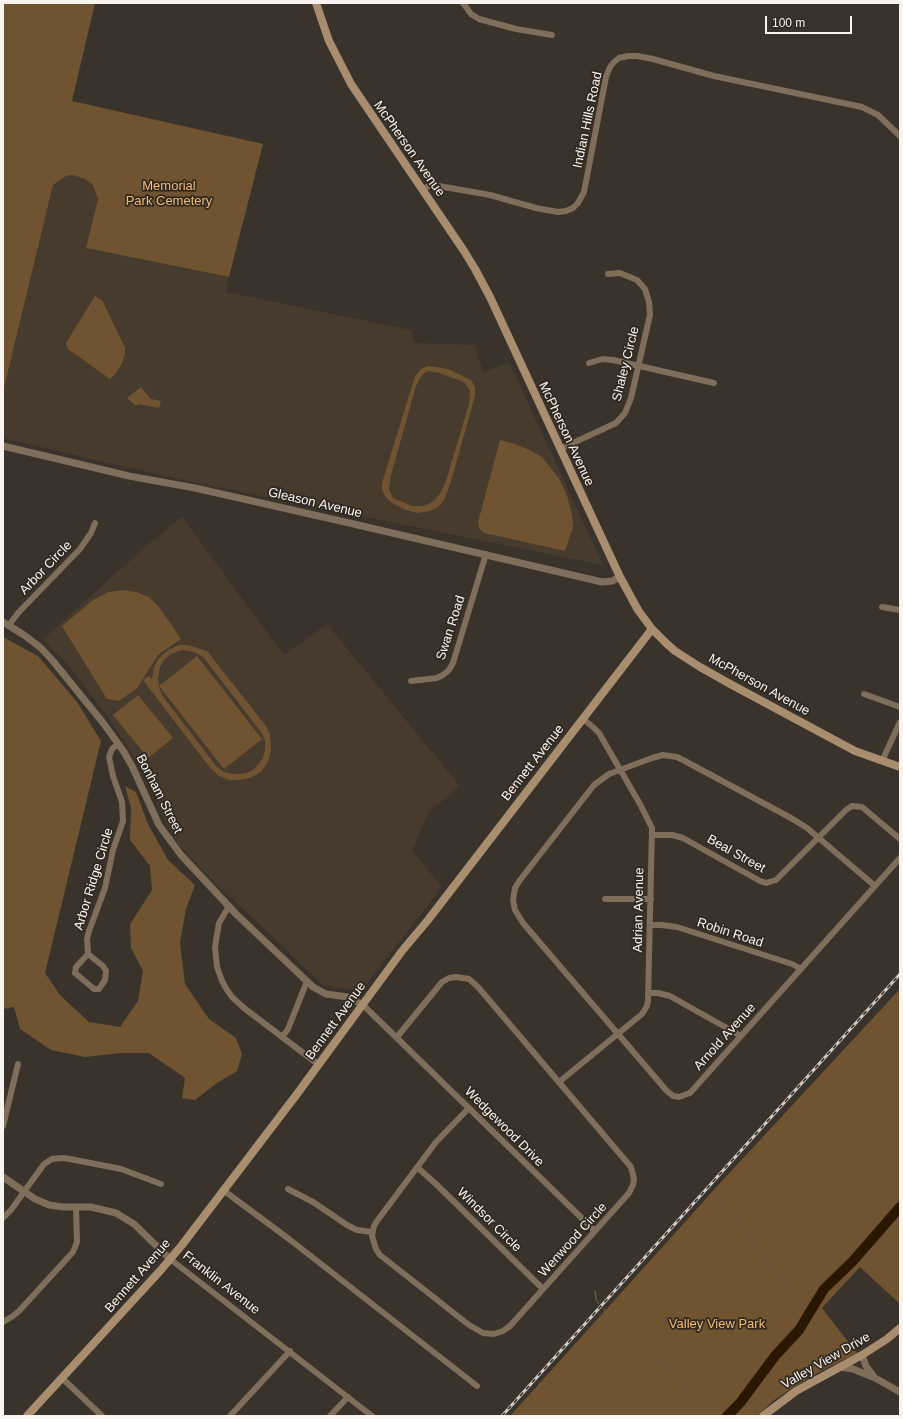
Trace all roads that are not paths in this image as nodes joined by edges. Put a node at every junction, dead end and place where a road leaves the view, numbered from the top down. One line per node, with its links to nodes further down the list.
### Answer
1 (316, 3): 5 (main road, McPherson Avenue)
2 (463, 3): 3 (street)
3 (552, 35)
4 (900, 136): 5 (street, Indian Hills Road)
5 (422, 189): 11 (main road, McPherson Avenue)
6 (608, 274): 8 (street, Shaley Circle)
7 (589, 363): 8 (street)
8 (638, 366): 9 (street); 11 (street, Shaley Circle)
9 (714, 383)
10 (3, 446): 13 (street, Gleason Avenue)
11 (560, 449): 14 (main road, McPherson Avenue)
12 (95, 523): 17 (street, Arbor Circle)
13 (486, 554): 14 (street, Gleason Avenue); 19 (street, Swan Road)
14 (620, 577): 18 (main road, McPherson Avenue)
15 (882, 607): 16 (street)
16 (900, 610)
17 (6, 624): 24 (street, Bonham Street)
18 (652, 629): 22 (main road, Bennett Avenue); 25 (main road, McPherson Avenue)
19 (411, 681)
20 (864, 694): 21 (street)
21 (900, 708)
22 (583, 719): 27 (street, Adrian Avenue); 41 (main road, Bennett Avenue)
23 (900, 722): 25 (street)
24 (118, 744): 35 (street, Bonham Street); 37 (street, Arbor Ridge Circle)
25 (882, 761): 26 (main road, McPherson Avenue)
26 (900, 767)
27 (620, 769): 28 (street, Adrian Avenue); 29 (street, Arnold Avenue); 42 (street, Arnold Avenue)
28 (652, 835): 29 (street, Beal Street); 34 (street, Adrian Avenue)
29 (818, 838): 30 (street, Beal Street); 32 (street, Arnold Avenue)
30 (900, 839)
31 (900, 858): 32 (street)
32 (875, 886): 38 (street, Arnold Avenue)
33 (605, 899): 34 (street)
34 (651, 899): 36 (street, Adrian Avenue)
35 (229, 906): 39 (street, Bonham Street); 44 (street)
36 (650, 925): 38 (street, Robin Road); 40 (street, Adrian Avenue)
37 (88, 954): 37 (street)
38 (801, 969): 43 (street, Arnold Avenue)
39 (307, 981): 41 (street, Bonham Street); 44 (street)
40 (649, 993): 42 (street, Adrian Avenue); 43 (street)
41 (363, 1004): 45 (street, Wedgewood Drive); 47 (main road, Bennett Avenue)
42 (618, 1034): 43 (street, Arnold Avenue); 48 (street, Adrian Avenue)
43 (741, 1036)
44 (282, 1037): 47 (street)
45 (397, 1037): 48 (street, Wenwood Circle); 49 (street, Wedgewood Drive)
46 (18, 1064): 50 (street)
47 (319, 1065): 55 (main road, Bennett Avenue)
48 (559, 1082): 59 (street, Wenwood Circle)
49 (469, 1108): 51 (street); 59 (street, Wedgewood Drive)
50 (3, 1126)
51 (417, 1167): 60 (street); 62 (street, Windsor Circle)
52 (3, 1177): 56 (street, Franklin Avenue)
53 (161, 1184): 56 (street)
54 (288, 1189): 60 (street)
55 (223, 1190): 61 (main road, Bennett Avenue); 70 (street)
56 (24, 1193): 57 (street, Franklin Avenue); 58 (street)
57 (76, 1207): 61 (street, Franklin Avenue); 63 (street)
58 (3, 1218)
59 (595, 1231): 62 (street, Wenwood Circle)
60 (372, 1232): 62 (street, Wenwood Circle)
61 (170, 1259): 65 (street, Franklin Avenue); 68 (main road, Bennett Avenue)
62 (543, 1289)
63 (3, 1322)
64 (900, 1328): 66 (main road, Valley View Drive)
65 (290, 1352): 72 (street, Franklin Avenue); 75 (street)
66 (862, 1355): 67 (main road, Valley View Drive); 69 (street)
67 (839, 1367): 69 (street); 78 (main road, Valley View Drive)
68 (62, 1378): 73 (main road, Bennett Avenue); 74 (street)
69 (876, 1378): 71 (street)
70 (477, 1386)
71 (900, 1392)
72 (348, 1397): 76 (street); 77 (street, Franklin Avenue)
73 (27, 1416)
74 (102, 1416)
75 (230, 1416)
76 (330, 1416)
77 (372, 1416)
78 (763, 1416)

